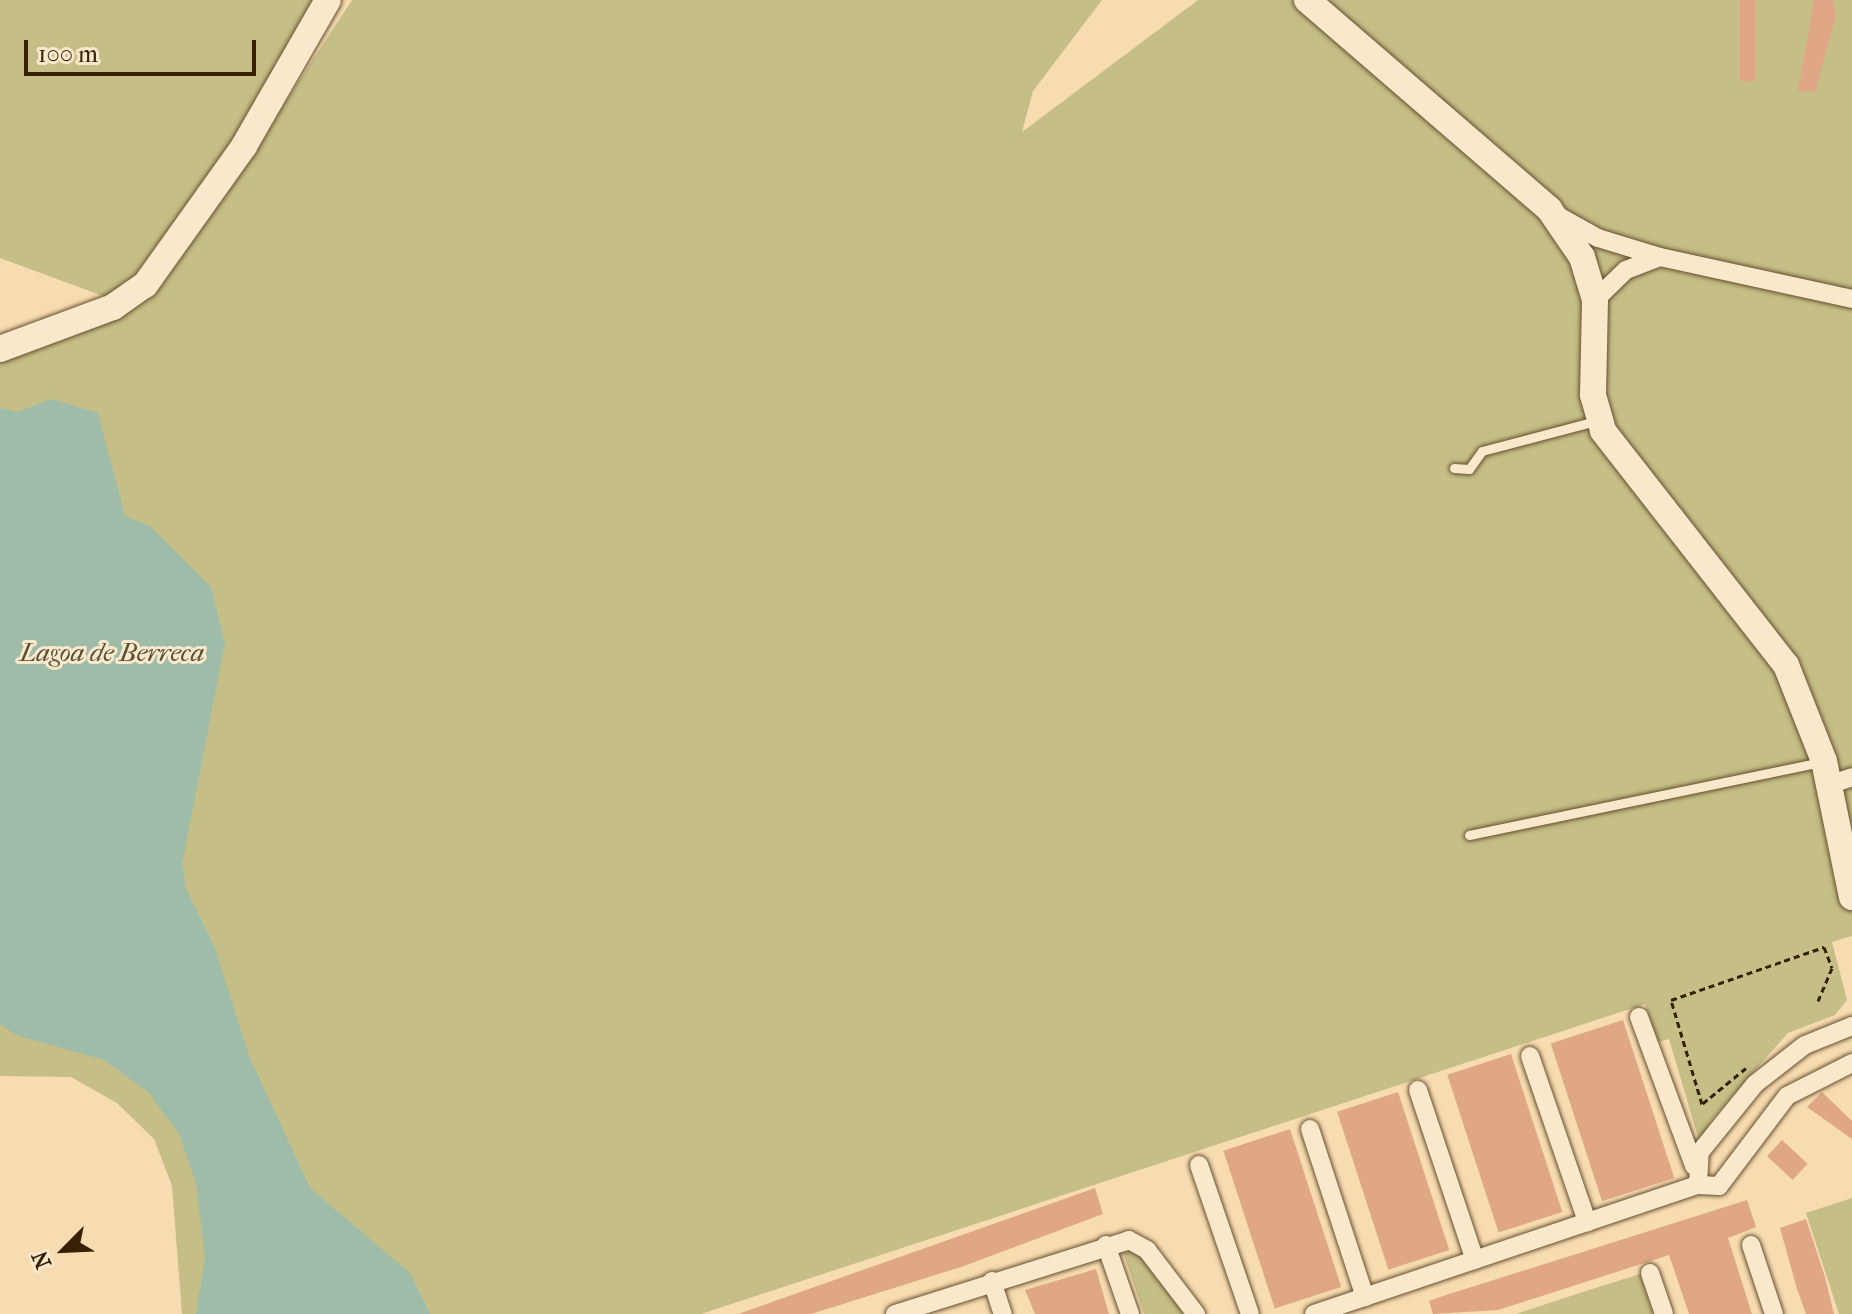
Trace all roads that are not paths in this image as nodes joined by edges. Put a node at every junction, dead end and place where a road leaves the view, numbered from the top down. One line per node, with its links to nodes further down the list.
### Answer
1 (328, 0): 8 (street)
2 (1294, 0): 3 (street)
3 (1314, 8): 4 (street)
4 (1549, 209): 5 (street); 7 (street)
5 (1660, 257): 6 (street); 7 (street)
6 (1852, 299)
7 (1595, 300): 9 (street)
8 (0, 349)
9 (1599, 420): 10 (lane); 11 (street)
10 (1454, 468)
11 (1835, 774): 12 (lane); 13 (street)
12 (1469, 835)
13 (1852, 897)
14 (1639, 1017): 21 (street)
15 (1852, 1026): 21 (street)
16 (1530, 1056): 23 (street)
17 (1852, 1063): 22 (street)
18 (1418, 1090): 26 (street)
19 (1310, 1129): 29 (street)
20 (1199, 1165): 34 (street)
21 (1694, 1166): 22 (street)
22 (1698, 1185): 23 (street)
23 (1587, 1222): 26 (street)
24 (1106, 1245): 28 (street); 32 (street); 33 (street)
25 (1751, 1245): 37 (street)
26 (1475, 1260): 29 (street)
27 (1650, 1273): 36 (street)
28 (992, 1281): 30 (street); 31 (street)
29 (1365, 1297): 35 (street)
30 (895, 1314)
31 (1003, 1314)
32 (1130, 1314)
33 (1196, 1314)
34 (1250, 1314)
35 (1314, 1314)
36 (1664, 1314)
37 (1774, 1314)

